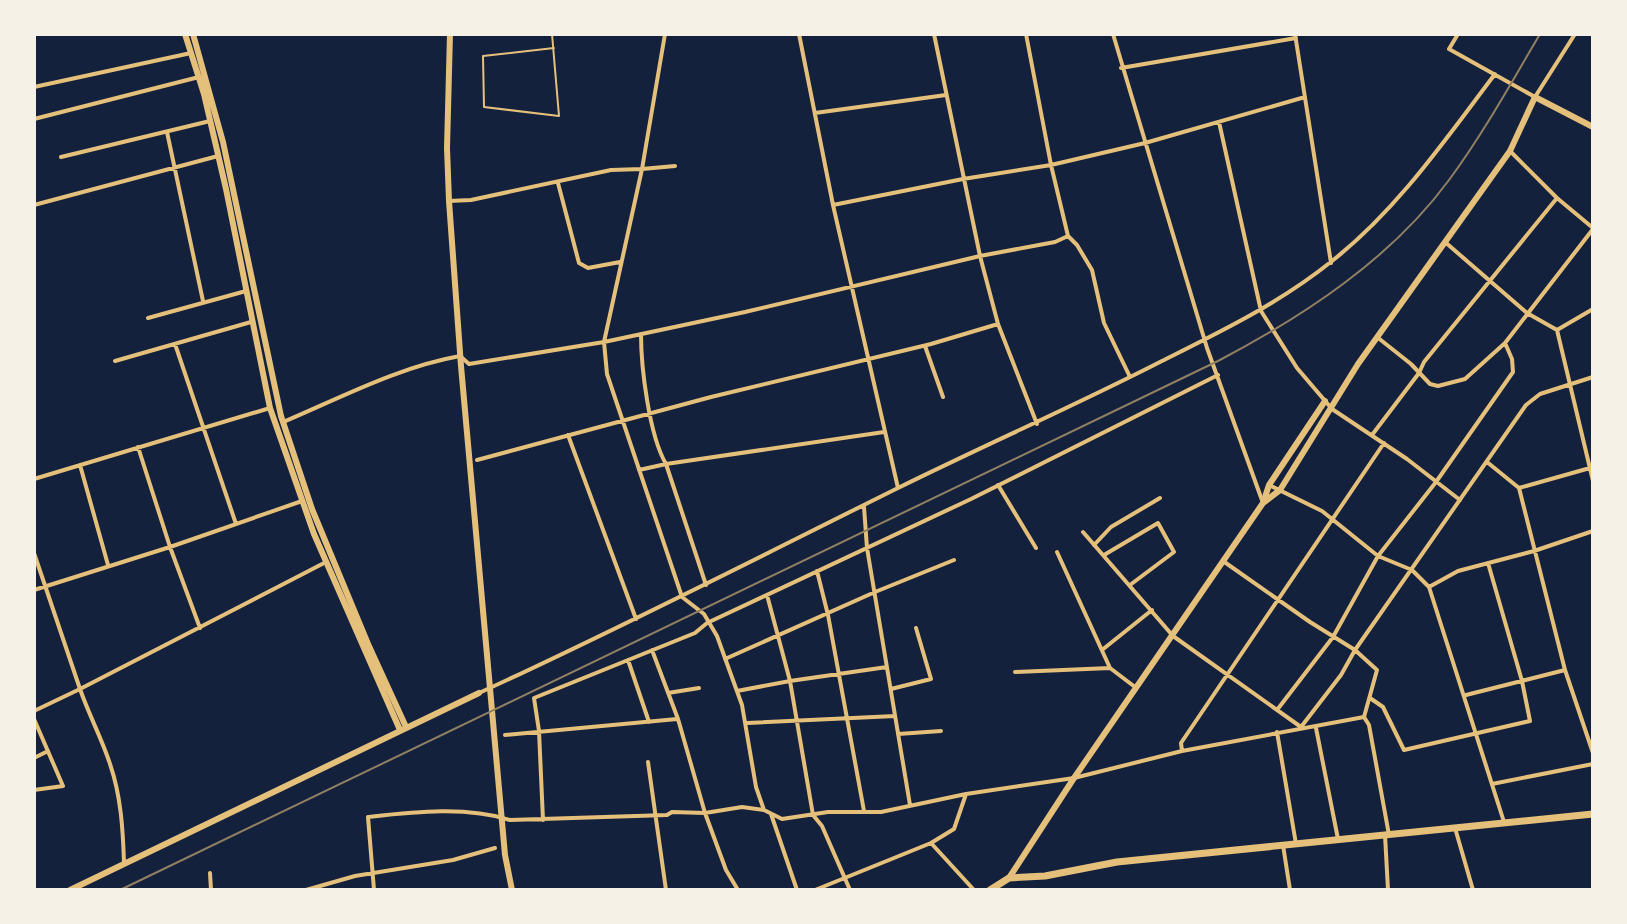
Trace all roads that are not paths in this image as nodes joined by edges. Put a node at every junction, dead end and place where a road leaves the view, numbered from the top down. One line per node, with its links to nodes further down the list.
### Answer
1 (185, 34): 14 (main road)
2 (193, 34): 80 (main road)
3 (450, 34): 39 (main road)
4 (552, 34): 13 (lane)
5 (665, 34): 35 (street)
6 (799, 34): 22 (street)
7 (934, 34): 19 (street)
8 (1026, 34): 32 (street)
9 (1113, 34): 15 (street)
10 (1458, 34): 16 (street)
11 (1575, 34): 21 (street)
12 (1295, 36): 15 (street); 20 (street)
13 (554, 48): 13 (lane)
14 (191, 53): 17 (main road); 18 (street)
15 (1121, 68): 28 (street)
16 (1495, 74): 21 (street); 47 (street)
17 (199, 77): 23 (street); 24 (main road)
18 (34, 87)
19 (946, 95): 22 (street); 36 (street)
20 (1305, 97): 25 (street); 47 (street)
21 (1535, 97): 26 (main road); 29 (main road)
22 (815, 113): 41 (street)
23 (34, 119)
24 (210, 121): 27 (street); 30 (main road)
25 (1219, 122): 28 (street); 53 (street)
26 (1593, 127)
27 (167, 132): 31 (street); 34 (street)
28 (1145, 143): 32 (street); 61 (street)
29 (1510, 151): 38 (street); 44 (main road)
30 (218, 156): 34 (street); 50 (main road)
31 (61, 157)
32 (1051, 165): 36 (street); 43 (street)
33 (675, 166): 35 (street)
34 (175, 169): 40 (street); 51 (street)
35 (642, 169): 37 (street); 46 (street)
36 (963, 179): 41 (street); 45 (street)
37 (558, 183): 39 (street); 46 (street)
38 (1557, 198): 42 (street); 48 (street)
39 (449, 201): 66 (main road)
40 (34, 205)
41 (833, 205): 49 (street)
42 (1593, 228): 54 (street)
43 (1068, 236): 45 (street); 71 (street)
44 (1445, 242): 48 (street); 60 (main road)
45 (980, 256): 49 (street); 57 (street)
46 (620, 262): 62 (street)
47 (1331, 263): 53 (street)
48 (1490, 281): 54 (street); 69 (street)
49 (853, 286): 59 (street); 67 (street)
50 (246, 291): 51 (street); 56 (main road)
51 (203, 301): 55 (street)
52 (1593, 309): 58 (street)
53 (1261, 311): 61 (street); 75 (street)
54 (1527, 313): 58 (street); 63 (street)
55 (148, 318)
56 (252, 321): 64 (street); 76 (main road)
57 (998, 324): 65 (street); 81 (street)
58 (1557, 330): 73 (street)
59 (641, 334): 62 (street); 78 (street)
60 (1377, 337): 69 (street); 77 (main road)
61 (1205, 340): 70 (street); 71 (street)
62 (604, 342): 66 (street); 79 (street)
63 (1505, 343): 69 (street); 96 (street)
64 (175, 344): 68 (street); 82 (street)
65 (925, 346): 67 (street); 74 (street)
66 (460, 356): 80 (street); 224 (main road)
67 (869, 360): 78 (street); 83 (street)
68 (115, 361)
69 (1419, 373): 85 (street)
70 (1218, 375): 97 (street); 105 (street)
71 (1130, 377): 81 (street)
72 (1593, 377): 73 (street)
73 (1569, 384): 89 (street); 92 (street)
74 (943, 397)
75 (1325, 401): 77 (street); 98 (main road)
76 (270, 408): 82 (street); 104 (main road)
77 (1332, 409): 85 (street); 101 (main road)
78 (651, 413): 79 (street); 90 (street)
79 (622, 421): 84 (street); 93 (street)
80 (283, 422): 179 (main road)
81 (1037, 424): 99 (street)
82 (202, 427): 87 (street); 108 (street)
83 (885, 431): 90 (street); 99 (street)
84 (568, 435): 88 (street); 138 (street)
85 (1372, 435): 86 (street)
86 (1384, 443): 96 (street); 107 (street)
87 (138, 447): 91 (street); 112 (street)
88 (477, 460)
89 (1487, 462): 100 (street); 103 (street)
90 (666, 464): 93 (street); 128 (street)
91 (80, 465): 94 (street); 124 (street)
92 (1590, 468): 95 (street); 100 (street)
93 (639, 470): 134 (street)
94 (34, 479)
95 (1593, 481)
96 (1436, 482): 103 (street); 119 (street)
97 (998, 485): 113 (street); 114 (street)
98 (1269, 485): 101 (street); 105 (main road)
99 (898, 488): 106 (street)
100 (1519, 488): 115 (street)
101 (1280, 490): 105 (main road); 107 (street)
102 (1160, 498): 111 (street)
103 (1460, 500): 125 (street)
104 (302, 501): 108 (street); 122 (main road)
105 (1263, 503): 121 (main road)
106 (864, 506): 113 (street); 128 (street)
107 (1332, 520): 119 (street); 135 (street)
108 (236, 524): 112 (street)
109 (1593, 531): 115 (street)
110 (1083, 532): 111 (street)
111 (1094, 545): 118 (street)
112 (170, 547): 124 (street); 140 (street)
113 (867, 548): 126 (street); 132 (street)
114 (1036, 548)
115 (1534, 551): 123 (street); 152 (street)
116 (1057, 552): 146 (street)
117 (34, 553): 127 (street)
118 (1104, 555): 129 (street); 129 (street)
119 (1378, 556): 125 (street); 144 (street)
120 (954, 560): 132 (street)
121 (1223, 561): 135 (street); 143 (main road)
122 (326, 562): 140 (street); 179 (main road)
123 (1488, 563): 130 (street); 157 (street)
124 (108, 565): 127 (street)
125 (1412, 570): 130 (street); 147 (street)
126 (817, 571): 133 (street); 137 (street)
127 (44, 585): 131 (street); 160 (street)
128 (706, 585): 134 (street)
129 (1130, 585): 136 (street)
130 (1429, 587): 165 (street)
131 (34, 590)
132 (875, 592): 137 (street); 150 (street)
133 (767, 595): 139 (street); 142 (street)
134 (682, 597): 138 (street); 139 (street)
135 (1277, 599): 144 (street); 155 (street)
136 (1152, 610): 143 (street); 146 (street)
137 (828, 615): 142 (street); 154 (street)
138 (636, 619): 163 (street)
139 (707, 623): 145 (street); 148 (street)
140 (200, 628): 160 (street)
141 (916, 628): 161 (street)
142 (779, 635): 148 (street); 156 (street)
143 (1173, 636): 155 (street); 159 (main road)
144 (1333, 637): 147 (street); 167 (street)
145 (652, 650): 149 (street); 164 (street)
146 (1102, 650): 151 (street)
147 (1355, 650): 166 (street); 177 (street)
148 (725, 659): 162 (street)
149 (628, 660): 175 (street); 180 (street)
150 (887, 667): 154 (street); 161 (street)
151 (1110, 668): 153 (street); 159 (street)
152 (1565, 670): 157 (street); 188 (street)
153 (1015, 672)
154 (839, 674): 156 (street); 170 (street)
155 (1227, 675): 167 (street); 187 (street)
156 (790, 681): 162 (street); 174 (street)
157 (1522, 681): 165 (street); 183 (street)
158 (699, 688): 164 (street)
159 (1137, 688): 192 (main road)
160 (80, 689): 168 (street); 213 (street)
161 (891, 689): 169 (street)
162 (737, 691): 176 (street)
163 (479, 693): 179 (main road)
164 (668, 693): 173 (street)
165 (1466, 695): 183 (street)
166 (1370, 698): 171 (street); 183 (street)
167 (1277, 710): 177 (street)
168 (34, 711)
169 (895, 716): 170 (street); 184 (street)
170 (847, 717): 174 (street); 198 (street)
171 (1364, 717): 178 (street); 207 (street)
172 (34, 719): 186 (street)
173 (678, 719): 175 (street); 199 (street)
174 (796, 719): 176 (street); 203 (street)
175 (649, 722): 180 (street)
176 (747, 723): 197 (street)
177 (1301, 727): 178 (street); 182 (street)
178 (1316, 728): 208 (street)
179 (403, 729): 213 (main road)
180 (539, 731): 185 (street); 204 (street)
181 (941, 731): 184 (street)
182 (1277, 732): 187 (street); 210 (street)
183 (1477, 732): 193 (street)
184 (898, 734): 196 (street)
185 (505, 735)
186 (48, 751): 189 (street); 194 (street)
187 (1182, 751): 192 (street)
188 (1593, 753)
189 (34, 758)
190 (648, 762): 202 (street)
191 (1593, 764): 193 (street)
192 (1074, 778): 195 (street); 217 (main road)
193 (1492, 784): 205 (street)
194 (34, 790)
195 (966, 794): 196 (street); 209 (street)
196 (910, 805): 198 (street)
197 (764, 810): 199 (street); 200 (street)
198 (864, 811): 203 (street)
199 (705, 813): 202 (street); 226 (street)
200 (771, 814): 203 (street); 227 (street)
201 (1593, 814): 205 (highway)
202 (655, 815): 204 (street); 225 (street)
203 (813, 815): 216 (street)
204 (543, 820): 215 (street)
205 (1504, 823): 206 (highway)
206 (1455, 828): 207 (highway); 234 (street)
207 (1387, 835): 208 (highway); 233 (street)
208 (1338, 840): 210 (highway)
209 (931, 843): 216 (street); 230 (street)
210 (1296, 844): 211 (highway)
211 (1283, 845): 217 (highway); 232 (street)
212 (495, 848): 215 (street)
213 (124, 863): 219 (main road)
214 (210, 873): 220 (street)
215 (372, 873): 218 (street); 223 (street)
216 (844, 878): 228 (street); 229 (street)
217 (1009, 878): 231 (highway)
218 (336, 882): 221 (street); 222 (street)
219 (70, 890)
220 (211, 890)
221 (306, 890)
222 (337, 890)
223 (374, 890)
224 (512, 890)
225 (666, 890)
226 (738, 890)
227 (797, 890)
228 (815, 890)
229 (850, 890)
230 (974, 890)
231 (990, 890)
232 (1290, 890)
233 (1388, 890)
234 (1473, 890)

